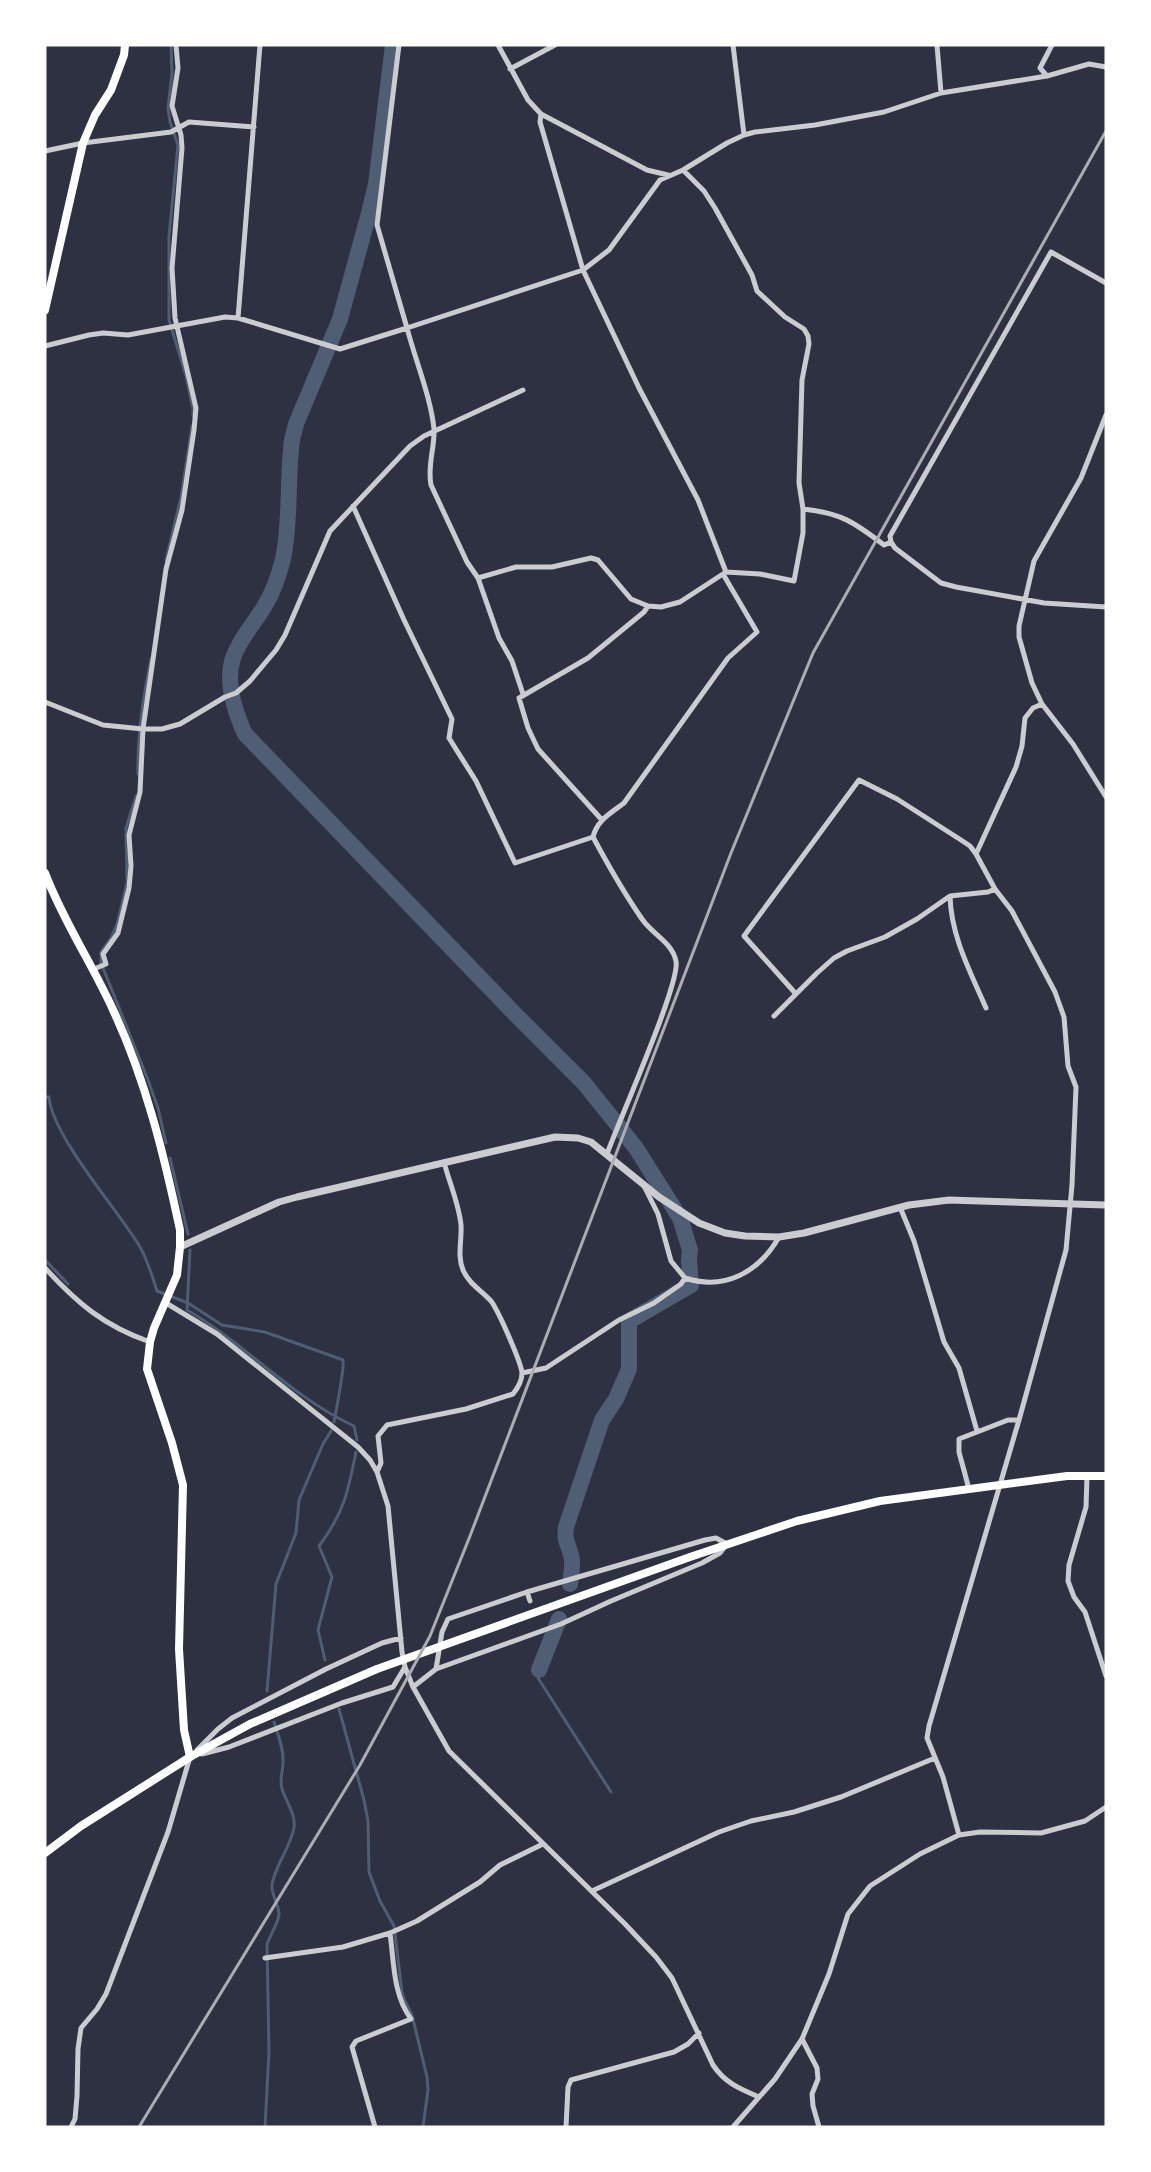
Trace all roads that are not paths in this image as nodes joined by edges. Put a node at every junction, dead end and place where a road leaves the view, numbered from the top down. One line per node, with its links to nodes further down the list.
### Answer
1 (125, 45): 18 (main road)
2 (176, 45): 16 (street)
3 (260, 45): 15 (street)
4 (399, 45): 27 (street)
5 (498, 45): 11 (street)
6 (555, 45): 11 (street)
7 (733, 45): 17 (street)
8 (937, 45): 13 (street)
9 (1052, 45): 12 (street)
10 (1106, 67): 12 (street)
11 (510, 69): 14 (street)
12 (1047, 76): 13 (street)
13 (941, 93): 17 (street)
14 (541, 114): 21 (street); 22 (street)
15 (254, 127): 16 (street); 25 (street)
16 (175, 130): 18 (street); 26 (street)
17 (744, 135): 20 (street)
18 (83, 143): 19 (street); 24 (main road)
19 (45, 151)
20 (683, 170): 21 (street); 33 (street)
21 (669, 175): 22 (street)
22 (583, 270): 27 (street); 35 (street)
23 (1106, 283): 34 (street)
24 (45, 310)
25 (238, 318): 26 (street); 27 (street)
26 (172, 326): 28 (street); 43 (street)
27 (406, 328): 31 (street)
28 (45, 346)
29 (523, 390): 31 (street)
30 (1106, 415): 37 (street)
31 (434, 431): 32 (street); 36 (street)
32 (353, 506): 43 (street); 46 (street)
33 (803, 509): 34 (street); 35 (street)
34 (891, 542): 37 (street)
35 (725, 573): 38 (street); 45 (street)
36 (478, 578): 38 (street); 40 (street)
37 (1024, 599): 39 (street); 42 (street)
38 (648, 606): 40 (street)
39 (1106, 607)
40 (523, 694): 45 (street)
41 (45, 702): 43 (street)
42 (1042, 704): 44 (street); 47 (street)
43 (141, 729): 51 (street)
44 (1106, 797)
45 (602, 820): 46 (street)
46 (593, 837): 55 (street)
47 (976, 854): 49 (street); 52 (street)
48 (45, 873): 51 (main road)
49 (995, 889): 50 (street); 58 (street)
50 (950, 896): 52 (street); 53 (street)
51 (99, 968): 62 (main road)
52 (796, 994): 54 (street)
53 (986, 1008)
54 (774, 1016)
55 (607, 1154): 56 (street); 57 (street)
56 (444, 1162): 62 (street); 67 (street)
57 (641, 1182): 61 (street); 64 (street)
58 (1070, 1204): 59 (street); 60 (street); 68 (street)
59 (1106, 1205)
60 (900, 1207): 61 (street); 69 (street)
61 (779, 1237): 64 (street)
62 (180, 1247): 65 (main road)
63 (45, 1268): 66 (street)
64 (685, 1278): 67 (street)
65 (166, 1303): 66 (main road); 70 (street)
66 (150, 1342): 85 (main road)
67 (522, 1373): 70 (street)
68 (1019, 1420): 69 (street); 73 (street)
69 (977, 1431): 74 (street)
70 (377, 1472): 80 (street)
71 (1086, 1476): 72 (main road); 73 (main road); 83 (street)
72 (1105, 1476)
73 (1000, 1486): 74 (main road); 86 (street)
74 (969, 1489): 75 (main road)
75 (727, 1544): 76 (street); 79 (street); 85 (main road)
76 (528, 1592): 77 (street); 82 (street)
77 (530, 1601)
78 (536, 1623): 79 (street)
79 (539, 1631): 82 (street)
80 (401, 1638): 81 (street); 85 (street)
81 (405, 1666): 84 (street); 85 (street)
82 (436, 1669): 84 (street)
83 (1106, 1676)
84 (413, 1687): 89 (street)
85 (190, 1757): 90 (main road); 97 (street)
86 (935, 1758): 88 (street); 91 (street)
87 (1106, 1807): 88 (street)
88 (959, 1835): 95 (street)
89 (543, 1844): 91 (street); 92 (street)
90 (45, 1853)
91 (592, 1891): 94 (street)
92 (394, 1931): 93 (street); 98 (street)
93 (268, 1958)
94 (699, 2033): 96 (street); 99 (street)
95 (802, 2039): 96 (street); 101 (street)
96 (759, 2097): 100 (street)
97 (71, 2127)
98 (375, 2127)
99 (566, 2127)
100 (733, 2127)
101 (819, 2127)

